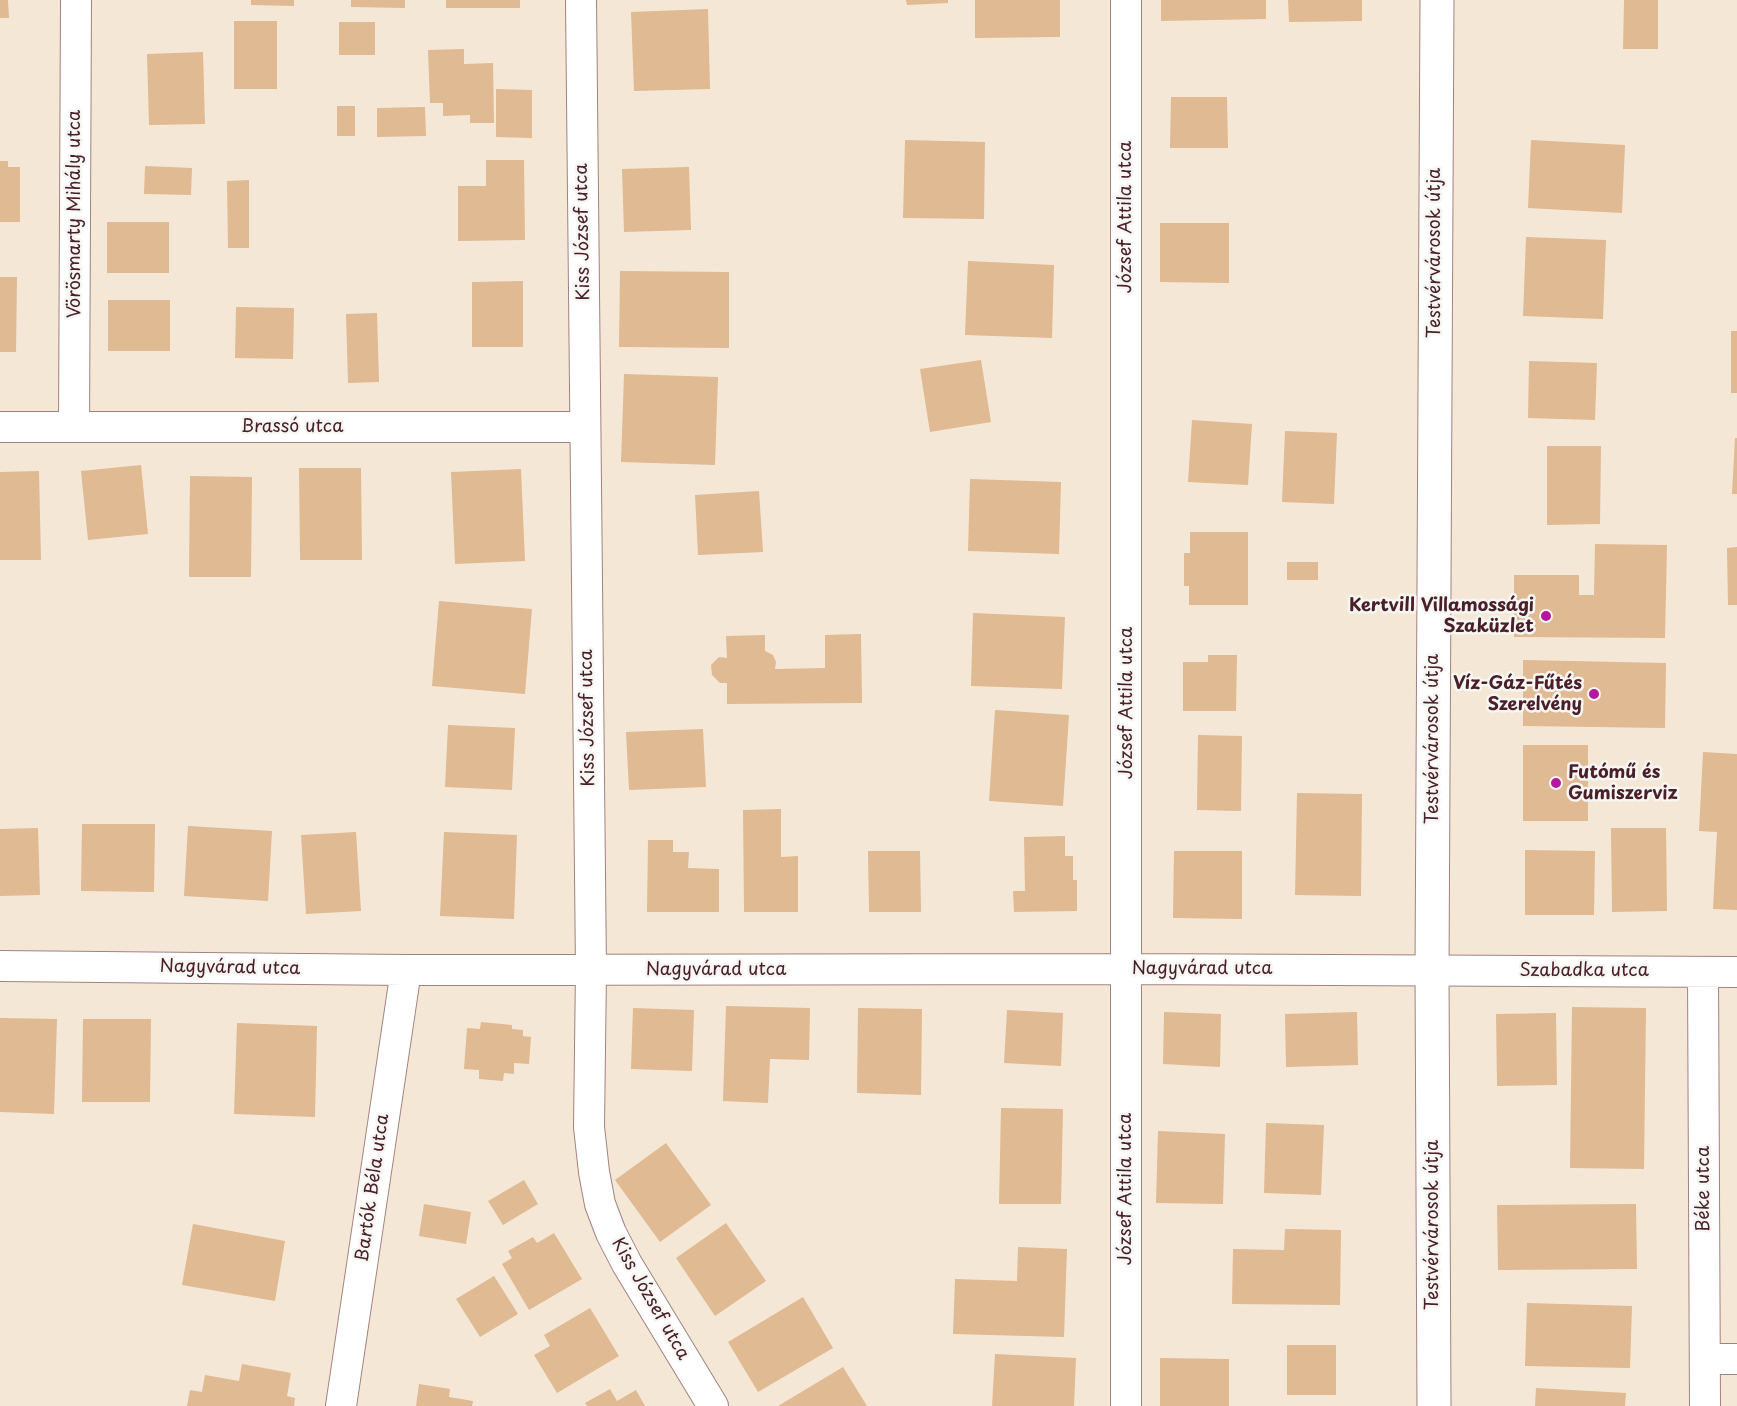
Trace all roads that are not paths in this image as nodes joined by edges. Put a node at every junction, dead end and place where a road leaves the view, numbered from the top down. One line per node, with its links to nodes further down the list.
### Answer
1 (76, 0): 6 (street, Vörösmarty Mihály utca)
2 (581, 0): 7 (street, Kiss József utca)
3 (1126, 0): 9 (street, József Attila utca)
4 (1437, 0): 12 (street, Testvérvárosok útja)
5 (0, 427): 6 (street, Brassó utca)
6 (74, 427): 7 (street, Brassó utca)
7 (585, 427): 11 (street, Kiss József utca)
8 (0, 966): 10 (street, Nagyvárad utca)
9 (1127, 969): 11 (street, Nagyvárad utca); 12 (street, Nagyvárad utca); 19 (street, József Attila utca)
10 (406, 970): 11 (street, Nagyvárad utca); 17 (street, Bartók Béla utca)
11 (591, 970): 18 (street, Kiss József utca)
12 (1432, 970): 13 (street, Szabadka utca); 20 (street, Testvérvárosok útja)
13 (1702, 972): 14 (street, Szabadka utca); 15 (street, Béke utca)
14 (1737, 972)
15 (1705, 1359): 16 (street); 21 (street, Béke utca)
16 (1737, 1359)
17 (340, 1406)
18 (713, 1406)
19 (1126, 1406)
20 (1434, 1406)
21 (1705, 1406)

